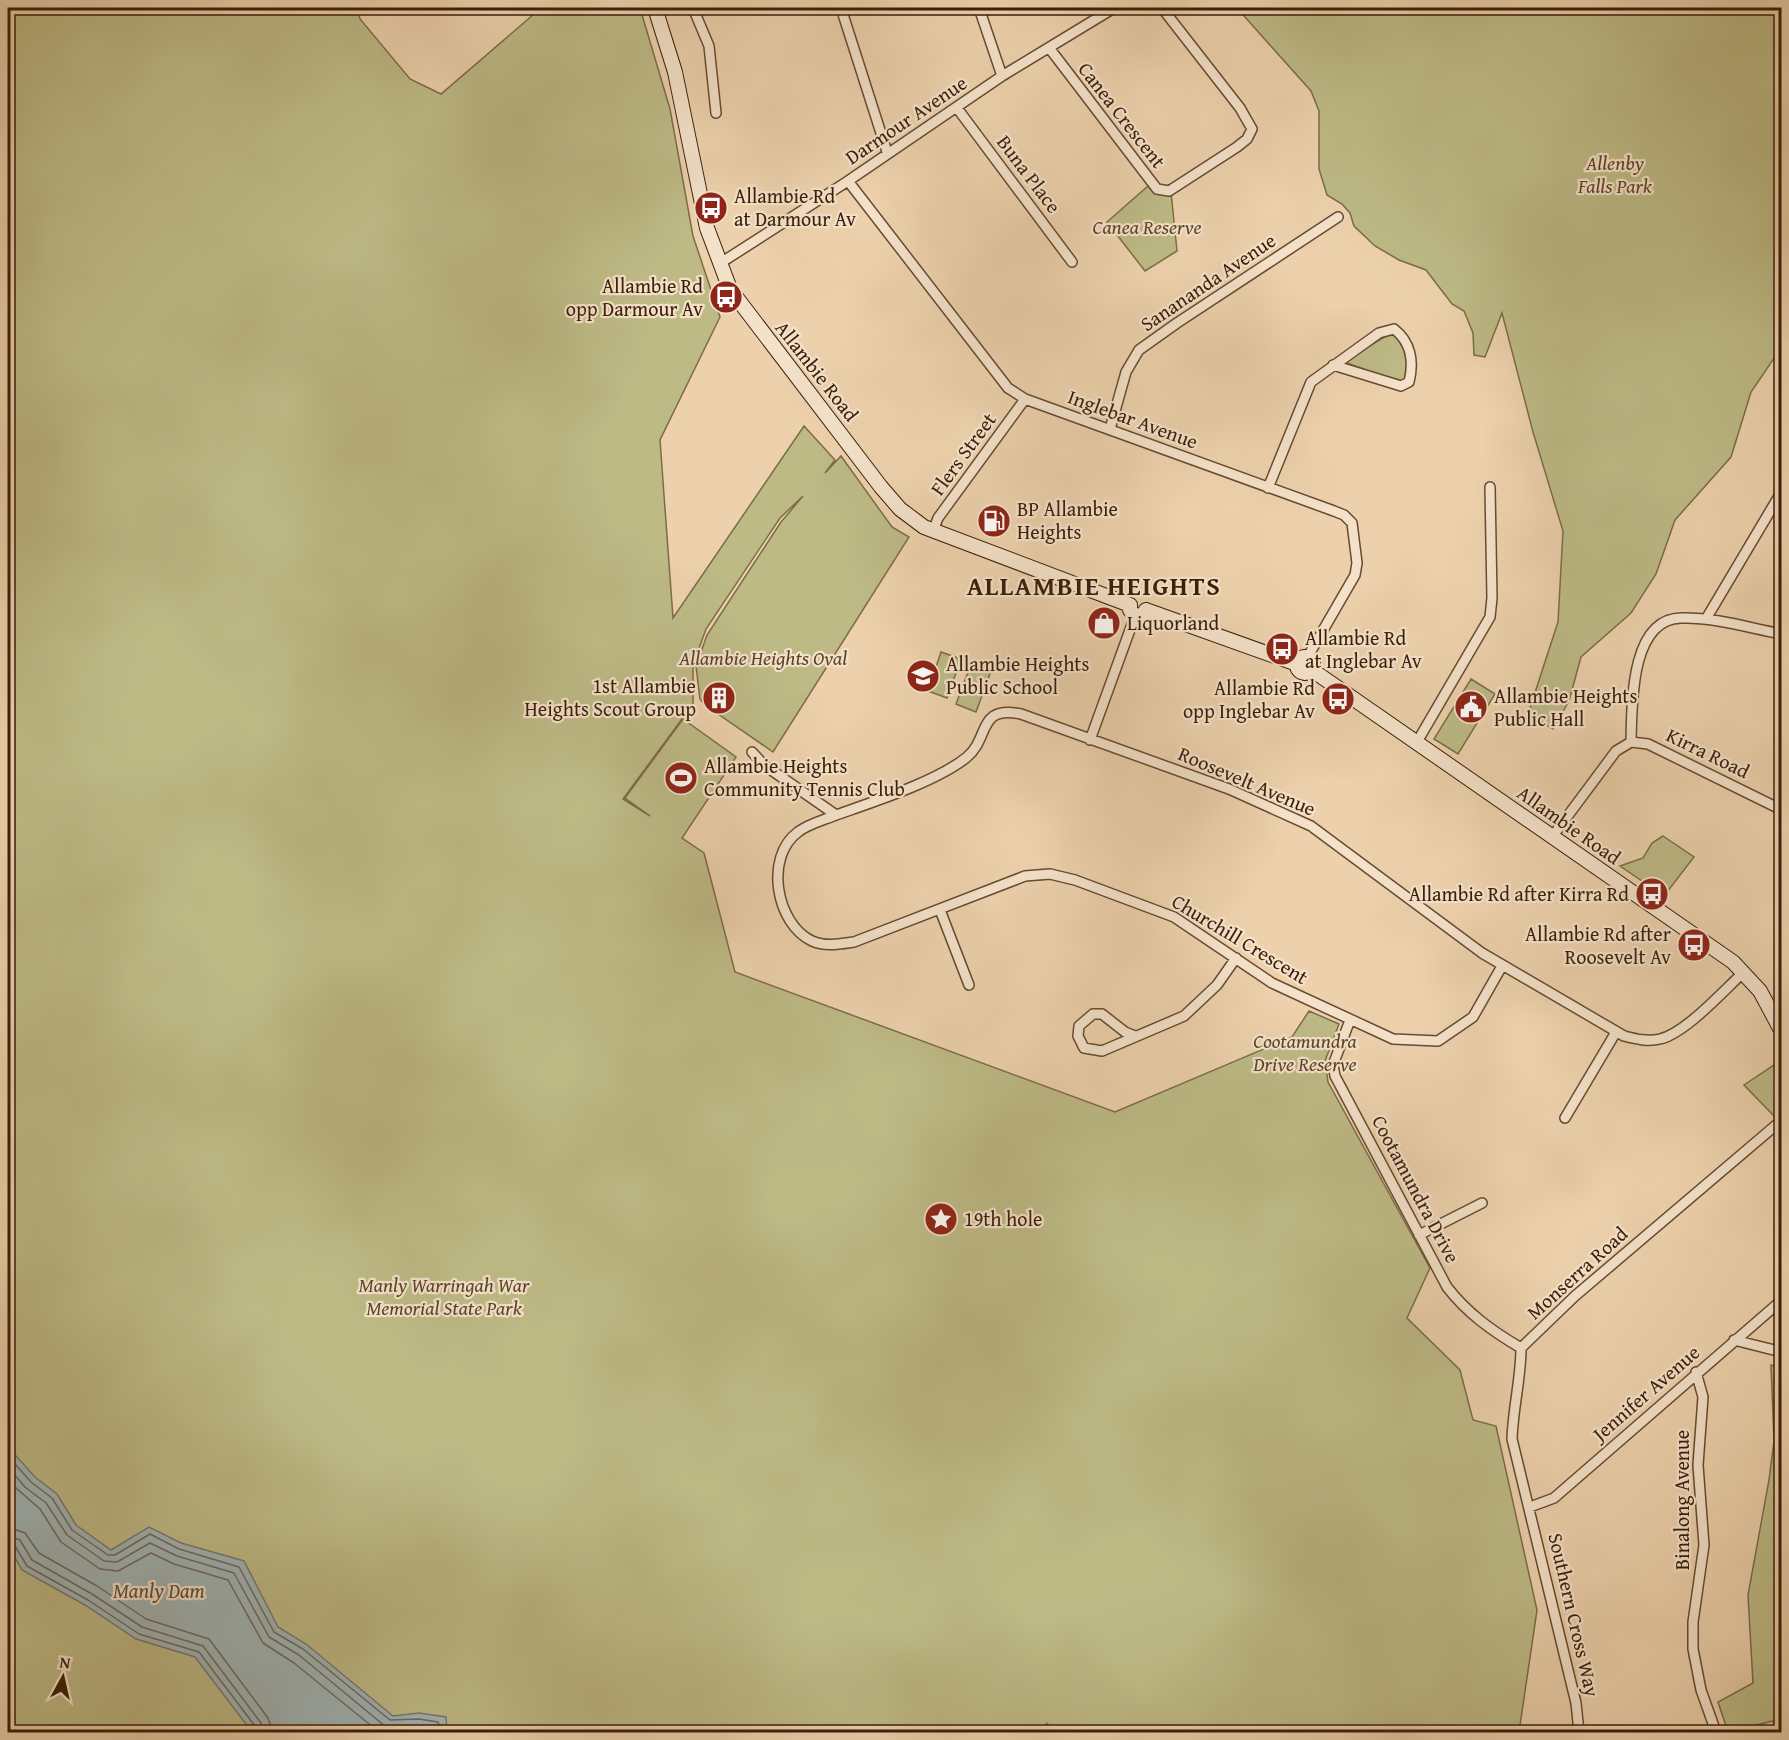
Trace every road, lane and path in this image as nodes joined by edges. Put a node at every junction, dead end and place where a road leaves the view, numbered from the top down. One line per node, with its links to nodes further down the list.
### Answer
1 (655, 8): 15 (main road, Allambie Road)
2 (693, 8): 10 (street)
3 (841, 8): 11 (street)
4 (979, 8): 8 (street)
5 (1114, 8): 7 (street, Darmour Avenue)
6 (1162, 8): 7 (street, Canea Crescent)
7 (1050, 49): 8 (street, Darmour Avenue)
8 (1002, 76): 9 (street, Darmour Avenue)
9 (957, 108): 11 (street, Darmour Avenue); 14 (street, Buna Place)
10 (716, 113)
11 (887, 152): 12 (street, Darmour Avenue)
12 (848, 181): 15 (street, Darmour Avenue); 17 (street, Inglebar Avenue)
13 (1338, 217): 18 (street, Sanananda Avenue)
14 (1072, 262)
15 (719, 264): 22 (main road, Allambie Road)
16 (1333, 365): 16 (street); 20 (street)
17 (1025, 399): 18 (street, Inglebar Avenue); 22 (street, Flers Street)
18 (1110, 429): 20 (street, Inglebar Avenue)
19 (1490, 487): 28 (street)
20 (1268, 488): 26 (street, Inglebar Avenue)
21 (1782, 491): 24 (street)
22 (933, 531): 23 (main road, Allambie Road)
23 (1137, 610): 26 (main road, Allambie Road); 27 (street)
24 (1706, 619): 25 (street); 29 (street)
25 (1782, 634)
26 (1305, 664): 28 (main road, Allambie Road)
27 (1090, 740): 32 (street, Roosevelt Avenue); 36 (street, Roosevelt Avenue)
28 (1417, 742): 33 (main road, Allambie Road)
29 (1631, 742): 31 (street, Kirra Road); 33 (street)
30 (752, 752): 32 (street)
31 (1782, 810)
32 (836, 815): 34 (street, Churchill Crescent)
33 (1552, 837): 37 (main road, Allambie Road)
34 (940, 910): 35 (street, Churchill Crescent); 38 (street)
35 (1236, 958): 39 (street, Churchill Crescent); 42 (street)
36 (1502, 966): 39 (street, Churchill Crescent); 40 (street, Roosevelt Avenue)
37 (1744, 972): 40 (street, Roosevelt Avenue); 41 (main road, Allambie Road)
38 (969, 985)
39 (1350, 1020): 46 (street, Cootamundra Drive)
40 (1616, 1032): 43 (street)
41 (1782, 1032)
42 (1136, 1036): 42 (street)
43 (1565, 1118)
44 (1782, 1120): 49 (street, Monserra Road)
45 (1482, 1203): 46 (street)
46 (1419, 1235): 49 (street, Cootamundra Drive)
47 (1782, 1300): 48 (street, Jennifer Avenue)
48 (1734, 1340): 50 (street); 51 (street, Jennifer Avenue)
49 (1521, 1348): 52 (street, Monserra Road)
50 (1782, 1352)
51 (1696, 1372): 52 (street, Jennifer Avenue); 54 (street, Binalong Avenue)
52 (1530, 1507): 53 (street, Southern Cross Way)
53 (1580, 1732)
54 (1716, 1732)

